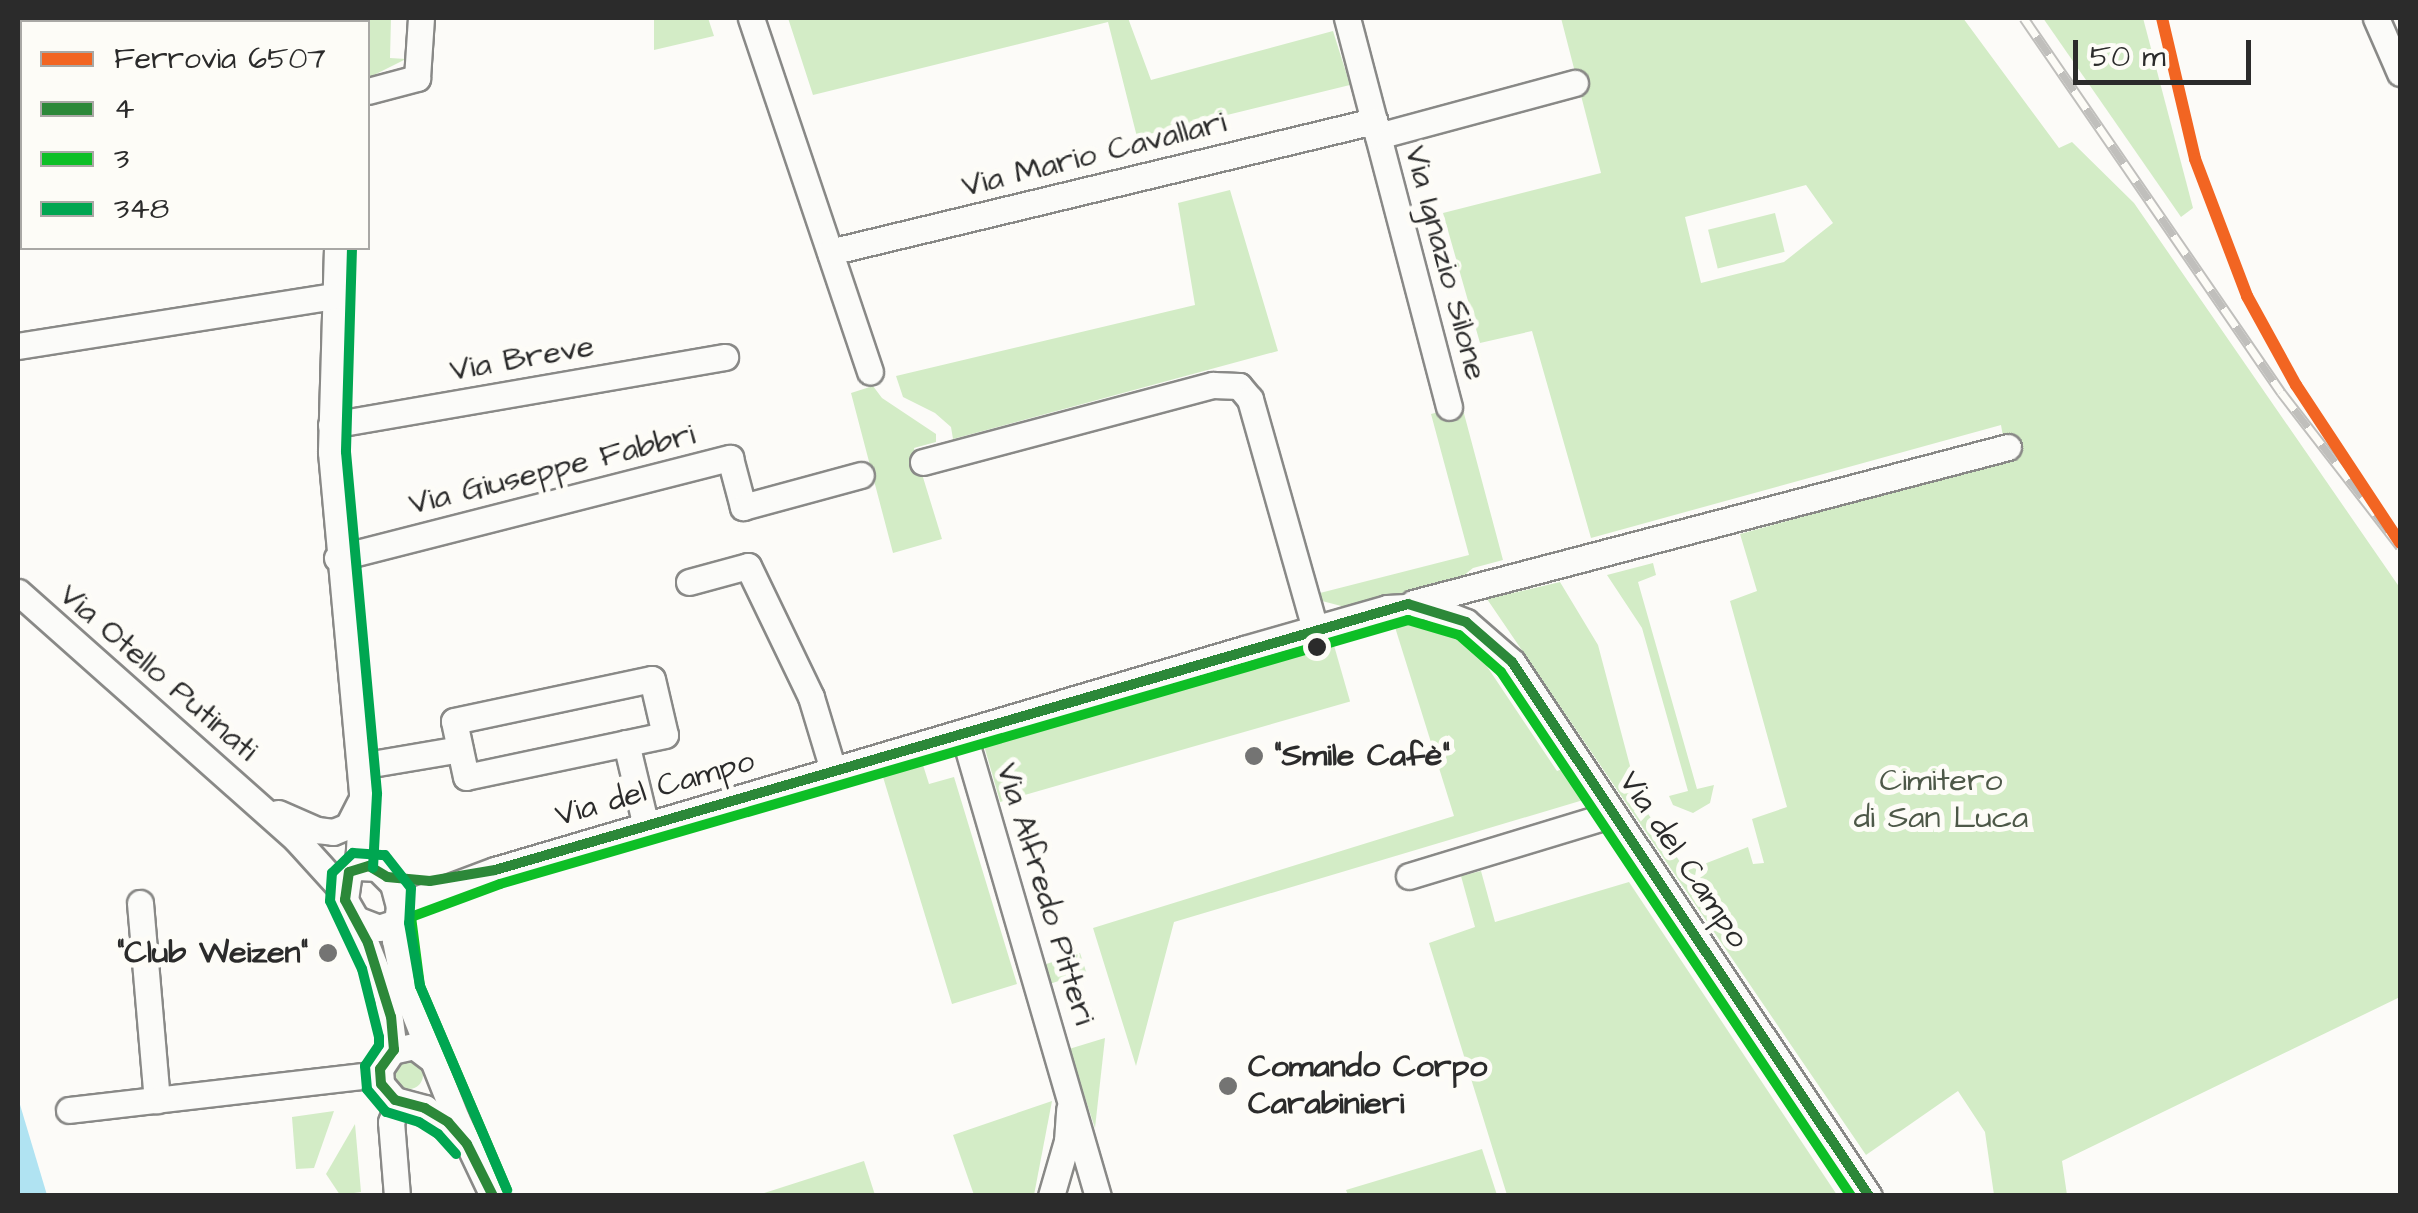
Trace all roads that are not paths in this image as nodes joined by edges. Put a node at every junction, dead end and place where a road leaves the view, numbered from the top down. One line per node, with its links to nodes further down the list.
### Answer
1 (421, 18): 7 (street)
2 (751, 18): 10 (street)
3 (1347, 18): 8 (street, Via Ignazio Silone)
4 (2376, 18): 5 (street)
5 (2400, 73)
6 (1575, 83): 8 (street, Via Ignazio Silone)
7 (370, 90)
8 (1376, 129): 10 (street, Via Mario Cavallari); 15 (street, Via Ignazio Silone)
9 (338, 250): 11 (street)
10 (830, 252): 14 (street)
11 (335, 296): 12 (street); 16 (street)
12 (18, 346)
13 (725, 358): 16 (street, Via Breve)
14 (870, 372)
15 (1449, 406)
16 (331, 425): 20 (street)
17 (2008, 446): 23 (street, Via del Campo)
18 (922, 462): 24 (street)
19 (861, 476): 20 (street, Via Giuseppe Fabbri)
20 (338, 558): 28 (street)
21 (689, 582): 29 (street)
22 (18, 592): 31 (street, Via Otello Putinati)
23 (1408, 604): 24 (street, Via del Campo); 32 (street, Via del Campo)
24 (1315, 628): 25 (street, Via del Campo)
25 (962, 732): 29 (street, Via del Campo); 43 (street, Via Alfredo Pitteri)
26 (626, 743): 27 (street); 27 (street); 33 (street)
27 (460, 749): 28 (street)
28 (360, 766): 30 (street)
29 (833, 770): 33 (street, Via del Campo)
30 (362, 795): 31 (street); 35 (street)
31 (256, 803): 35 (street, Via Otello Putinati)
32 (1613, 814): 36 (street); 52 (street, Via del Campo)
33 (646, 826): 34 (street, Via del Campo)
34 (495, 870): 35 (street, Via del Campo); 38 (street, Via del Campo)
35 (364, 875): 38 (street); 39 (street)
36 (1409, 876)
37 (140, 902): 44 (street)
38 (396, 914): 39 (street); 41 (street)
39 (356, 919): 40 (street)
40 (394, 1050): 41 (street); 42 (street)
41 (436, 1068): 45 (street); 47 (street)
42 (379, 1074): 44 (street); 45 (street)
43 (1065, 1074): 50 (street, Via Alfredo Pitteri); 51 (street, Via Alfredo Pitteri)
44 (157, 1100): 46 (street)
45 (404, 1102): 47 (street); 48 (street)
46 (69, 1110)
47 (467, 1144): 49 (street)
48 (397, 1196)
49 (493, 1196)
50 (1051, 1196)
51 (1098, 1196)
52 (1869, 1196)

